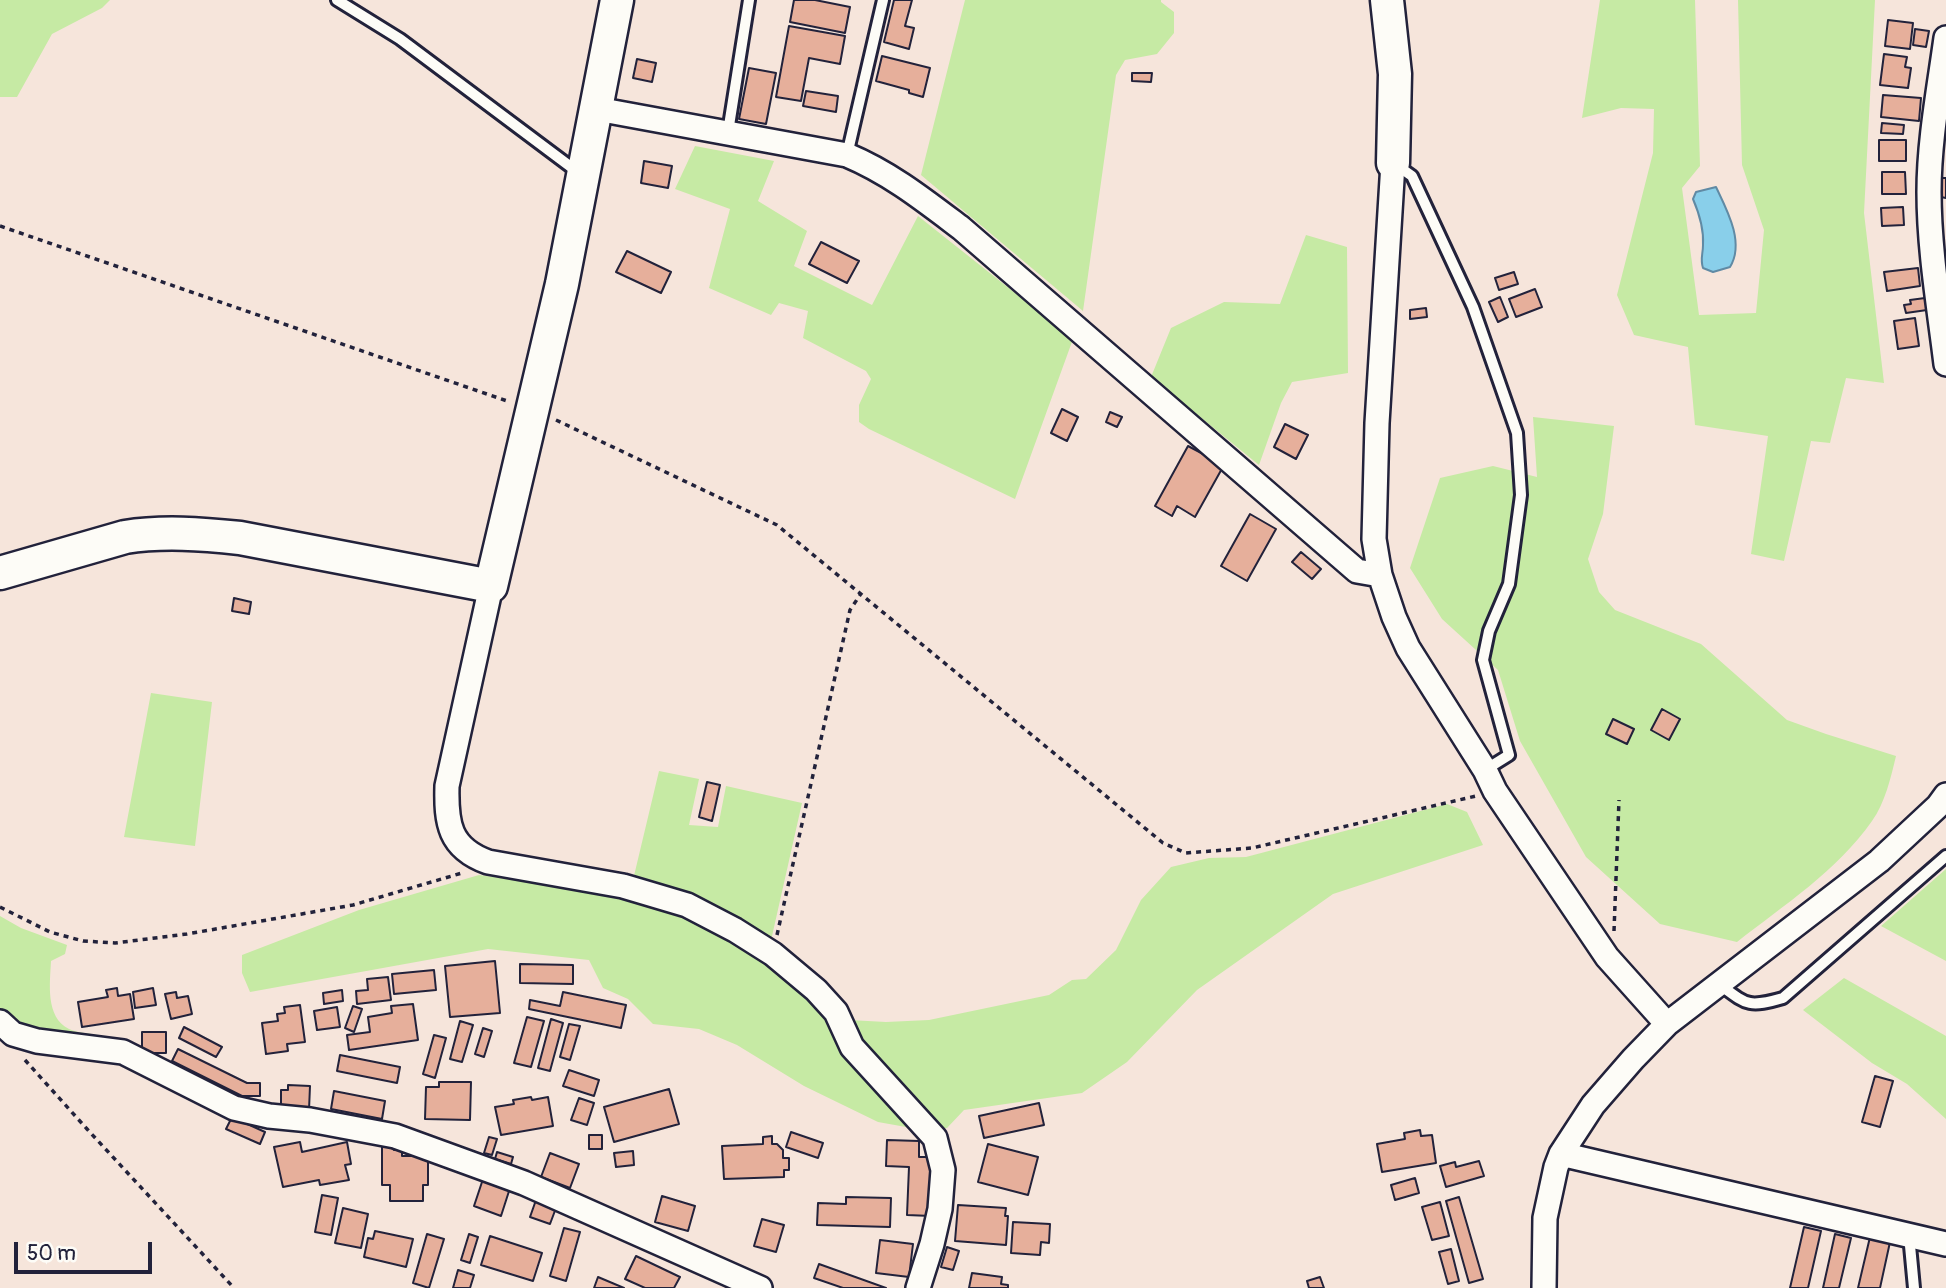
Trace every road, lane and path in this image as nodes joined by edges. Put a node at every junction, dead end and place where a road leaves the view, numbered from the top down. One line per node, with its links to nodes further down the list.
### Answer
1 (337, 0): 11 (lane)
2 (617, 0): 7 (street)
3 (749, 0): 8 (lane)
4 (883, 0): 9 (lane)
5 (1387, 0): 10 (street)
6 (1946, 38): 13 (street)
7 (597, 109): 8 (street); 11 (street)
8 (728, 132): 9 (street)
9 (847, 155): 16 (street)
10 (1392, 163): 16 (street); 19 (lane)
11 (583, 177): 14 (street)
12 (0, 226): 14 (path)
13 (1946, 363)
14 (534, 410): 17 (street); 18 (path)
15 (0, 573): 17 (street)
16 (1380, 575): 19 (street)
17 (491, 586): 23 (street)
18 (860, 595): 20 (path); 27 (path)
19 (1485, 770): 20 (street)
20 (1495, 791): 29 (street)
21 (1946, 795): 28 (street)
22 (1619, 800): 26 (path)
23 (472, 856): 25 (path); 27 (street)
24 (1946, 856): 28 (lane)
25 (0, 907)
26 (1614, 943)
27 (773, 954): 36 (street)
28 (1719, 984): 29 (street)
29 (1667, 1024): 31 (street)
30 (6, 1028): 34 (path); 35 (street)
31 (1561, 1154): 32 (street); 37 (street)
32 (1909, 1235): 33 (street); 38 (lane)
33 (1946, 1244)
34 (234, 1288)
35 (760, 1288)
36 (918, 1288)
37 (1544, 1288)
38 (1914, 1288)

